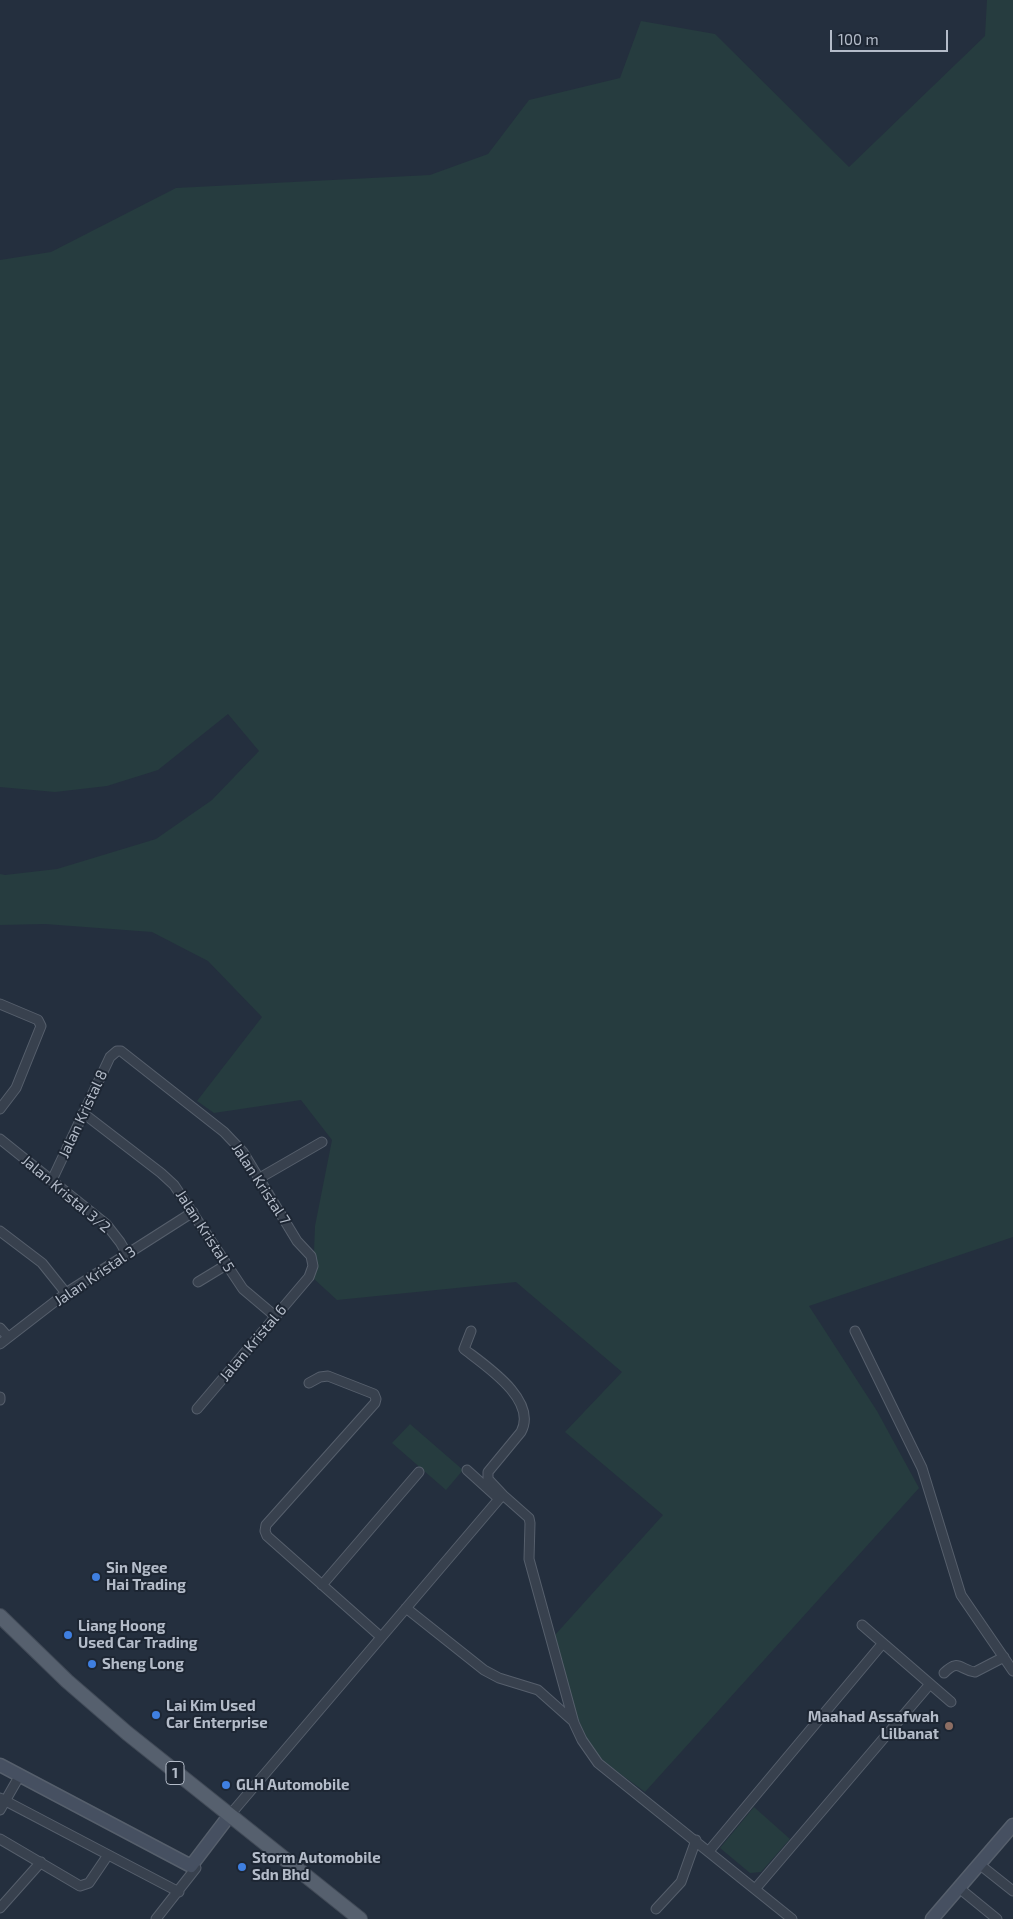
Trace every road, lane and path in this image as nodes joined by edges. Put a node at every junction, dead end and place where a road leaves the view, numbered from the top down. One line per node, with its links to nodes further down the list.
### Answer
1 (0, 1004): 3 (street)
2 (117, 1051): 4 (street, Jalan Kristal 8); 7 (street, Jalan Kristal 7)
3 (0, 1109)
4 (83, 1113): 8 (street, Jalan Kristal 8); 9 (street, Jalan Kristal 5)
5 (0, 1139): 8 (street, Jalan Kristal 3/2)
6 (322, 1142): 7 (street)
7 (258, 1179): 13 (street, Jalan Kristal 7)
8 (52, 1180): 11 (street, Jalan Kristal 3/2)
9 (193, 1212): 11 (street, Jalan Kristal 3); 12 (street, Jalan Kristal 5)
10 (0, 1230): 15 (street)
11 (127, 1254): 15 (street, Jalan Kristal 3)
12 (226, 1265): 14 (street); 16 (street, Jalan Kristal 5)
13 (309, 1277): 16 (street, Jalan Kristal 6)
14 (198, 1282)
15 (66, 1294): 20 (street, Jalan Kristal 3)
16 (276, 1316): 23 (street, Jalan Kristal 6)
17 (0, 1328): 20 (street)
18 (471, 1331): 26 (street)
19 (855, 1331): 33 (street)
20 (8, 1337): 21 (street, Jalan Kristal 3)
21 (0, 1344)
22 (309, 1383): 27 (street)
23 (197, 1410)
24 (467, 1470): 26 (street)
25 (419, 1472): 27 (street)
26 (501, 1497): 28 (street); 38 (street)
27 (322, 1584): 31 (street)
28 (406, 1608): 31 (street); 38 (street)
29 (0, 1616): 43 (main road, 1)
30 (862, 1625): 32 (street)
31 (381, 1638): 43 (street)
32 (883, 1643): 36 (street); 47 (street)
33 (1004, 1657): 34 (street); 35 (street)
34 (1013, 1671)
35 (944, 1673)
36 (930, 1684): 37 (street); 52 (street)
37 (951, 1702)
38 (574, 1723): 46 (street)
39 (0, 1765): 40 (street)
40 (20, 1775): 41 (street); 43 (street)
41 (3, 1799): 42 (street); 48 (street)
42 (0, 1810)
43 (228, 1816): 59 (main road, 1)
44 (1011, 1832): 50 (street)
45 (0, 1839): 49 (street)
46 (696, 1840): 47 (street); 57 (street)
47 (709, 1851): 52 (street)
48 (108, 1855): 49 (street); 55 (street)
49 (41, 1862): 56 (street)
50 (980, 1864): 53 (street); 54 (street)
51 (196, 1868): 55 (street)
52 (756, 1888): 60 (street)
53 (959, 1888): 61 (street); 62 (street)
54 (1013, 1891)
55 (179, 1892): 58 (street)
56 (0, 1908)
57 (656, 1909)
58 (156, 1919)
59 (360, 1919)
60 (792, 1919)
61 (932, 1919)
62 (998, 1919)

